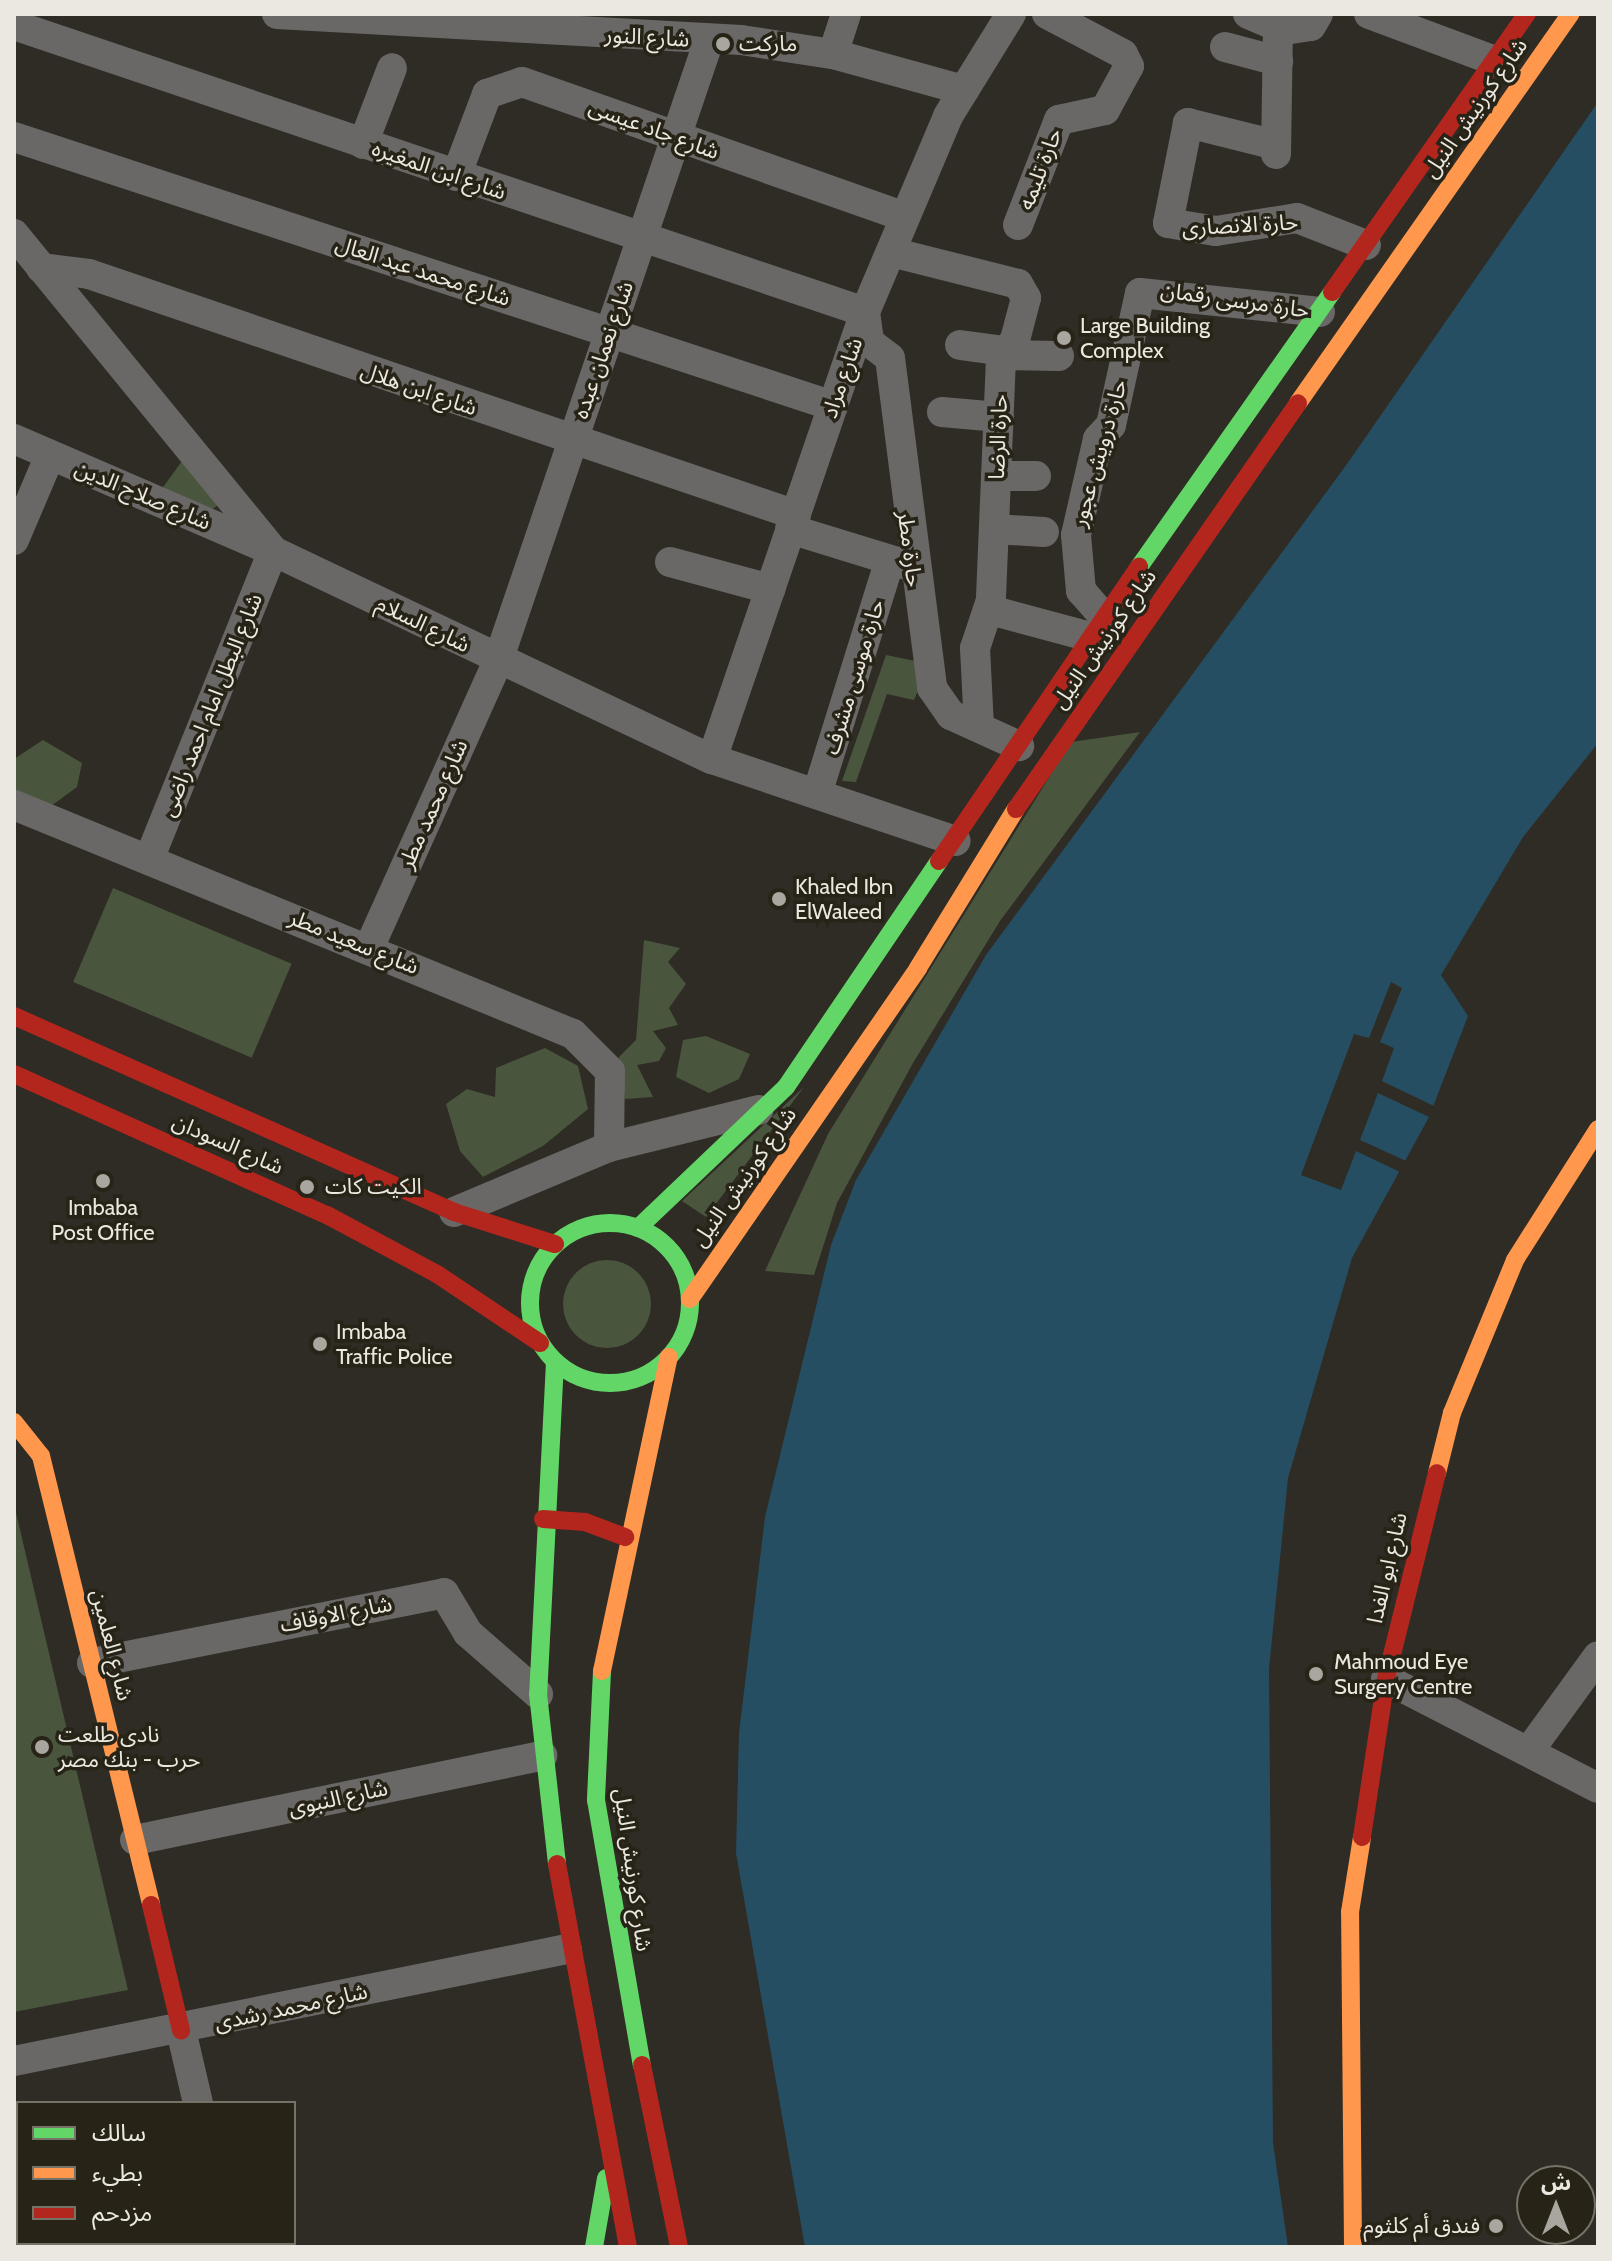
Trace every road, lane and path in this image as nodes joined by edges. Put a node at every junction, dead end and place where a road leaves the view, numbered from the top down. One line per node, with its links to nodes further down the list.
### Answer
1 (277, 14): 2 (street, شارع النور)
2 (284, 14): 11 (street, شارع النور)
3 (846, 14): 19 (street)
4 (1011, 14): 23 (street, شارع مراد)
5 (1047, 14): 29 (street, حارة تليمه)
6 (1248, 14): 16 (street)
7 (1318, 14): 16 (street)
8 (1369, 14): 20 (street)
9 (1527, 14): 20 (main road, شارع كورنيش النيل)
10 (1570, 14): 77 (main road, شارع كورنيش النيل)
11 (427, 20): 12 (street, شارع النور)
12 (516, 22): 14 (street, شارع النور)
13 (14, 25): 26 (street, شارع ابن المغيره)
14 (622, 25): 17 (street, شارع النور)
15 (743, 27): 17 (street, شارع النور); 19 (street, شارع النور)
16 (1281, 28): 21 (street)
17 (709, 40): 25 (street, شارع نعمان عبده)
18 (1225, 47): 21 (street)
19 (833, 54): 23 (street, شارع النور)
20 (1493, 60): 32 (main road, شارع كورنيش النيل)
21 (1278, 61): 32 (street, حارة الانصارى)
22 (392, 68): 26 (street)
23 (964, 90): 28 (street, شارع مراد)
24 (14, 137): 38 (street, شارع محمد عبد العال)
25 (676, 137): 27 (street, شارع جاد عيسى); 28 (street, شارع جاد عيسى); 31 (street, شارع نعمان عبده)
26 (363, 144): 27 (street, شارع ابن المغيره)
27 (456, 176): 31 (street, شارع ابن المغيره)
28 (905, 217): 33 (street, شارع مراد)
29 (1018, 225)
30 (14, 234): 34 (street, شارع السلام)
31 (640, 238): 36 (street, شارع ابن المغيره); 38 (street, شارع نعمان عبده)
32 (1366, 245): 37 (main road, شارع كورنيش النيل)
33 (891, 252): 36 (street, شارع مراد); 40 (street, حارة الرضا)
34 (41, 268): 46 (street, شارع ابن هلال); 54 (street, شارع السلام)
35 (1149, 289): 37 (street, حارة مرسى رقمان); 59 (street, حارة درويش عجور)
36 (865, 312): 42 (street, شارع مراد); 56 (street, حارة مطر)
37 (1320, 312): 59 (main road, شارع كورنيش النيل)
38 (609, 332): 42 (street, شارع محمد عبد العال); 46 (street, شارع نعمان عبده)
39 (960, 345): 40 (street)
40 (1003, 353): 41 (street); 44 (street, حارة الرضا)
41 (1059, 356)
42 (833, 406): 50 (street, شارع مراد)
43 (942, 412): 44 (street)
44 (999, 417): 48 (street, حارة الرضا)
45 (14, 439): 47 (street, شارع صلاح الدين)
46 (572, 443): 50 (street, شارع ابن هلال); 60 (street, شارع نعمان عبده)
47 (50, 455): 53 (street); 54 (street, شارع صلاح الدين)
48 (996, 476): 49 (street); 51 (street, حارة الرضا)
49 (1036, 476)
50 (793, 522): 56 (street, شارع ابن هلال); 57 (street, شارع مراد)
51 (994, 529): 52 (street); 58 (street, حارة الرضا)
52 (1044, 532)
53 (14, 540)
54 (273, 551): 60 (street, شارع السلام); 67 (street, شارع البطل امام احمد راضى)
55 (670, 562): 57 (street)
56 (901, 564): 61 (street, حارة مطر); 64 (street, حارة موسى مشرف)
57 (770, 589): 63 (street, شارع مراد)
58 (990, 610): 59 (street); 61 (street, حارة الرضا)
59 (1097, 627): 62 (main road, شارع كورنيش النيل)
60 (498, 661): 63 (street, شارع السلام); 68 (street, شارع محمد مطر)
61 (979, 727): 62 (street, حارة مطر)
62 (1019, 746): 66 (main road, شارع كورنيش النيل)
63 (712, 759): 64 (street, شارع السلام)
64 (817, 794): 66 (street, شارع السلام)
65 (14, 805): 67 (street, شارع سعيد مطر)
66 (956, 841): 71 (main road, شارع كورنيش النيل)
67 (149, 860): 68 (street, شارع سعيد مطر)
68 (369, 948): 72 (street, شارع سعيد مطر)
69 (14, 1016): 74 (main road, شارع السودان)
70 (14, 1074): 78 (main road, شارع السودان)
71 (764, 1109): 72 (street); 75 (main road, شارع كورنيش النيل)
72 (609, 1147): 74 (street)
73 (1592, 1148): 86 (main road, شارع ابو الفدا)
74 (454, 1212): 76 (main road, شارع السودان)
75 (638, 1228): 76 (main road); 77 (main road)
76 (555, 1244): 78 (main road)
77 (690, 1299): 79 (main road)
78 (540, 1343): 80 (main road)
79 (669, 1357): 80 (main road); 83 (main road, شارع كورنيش النيل)
80 (555, 1362): 82 (main road)
81 (14, 1422): 85 (main road, شارع العلمين)
82 (543, 1519): 83 (main road); 87 (main road)
83 (625, 1537): 99 (main road, شارع كورنيش النيل)
84 (1598, 1656): 88 (street)
85 (92, 1663): 87 (street, شارع الاوقاف); 91 (main road, شارع العلمين)
86 (1386, 1679): 88 (street); 100 (main road, شارع ابو الفدا)
87 (538, 1694): 89 (main road)
88 (1529, 1751): 90 (street)
89 (542, 1756): 91 (street, شارع النبوى); 92 (main road)
90 (1598, 1788)
91 (135, 1840): 93 (main road, شارع العلمين)
92 (567, 1949): 93 (street, شارع محمد رشدى); 96 (main road)
93 (181, 2030): 94 (street, شارع محمد رشدى); 95 (street)
94 (14, 2061)
95 (198, 2101)
96 (612, 2160): 97 (main road); 98 (main road)
97 (594, 2247)
98 (628, 2247)
99 (679, 2247)
100 (1353, 2247)

